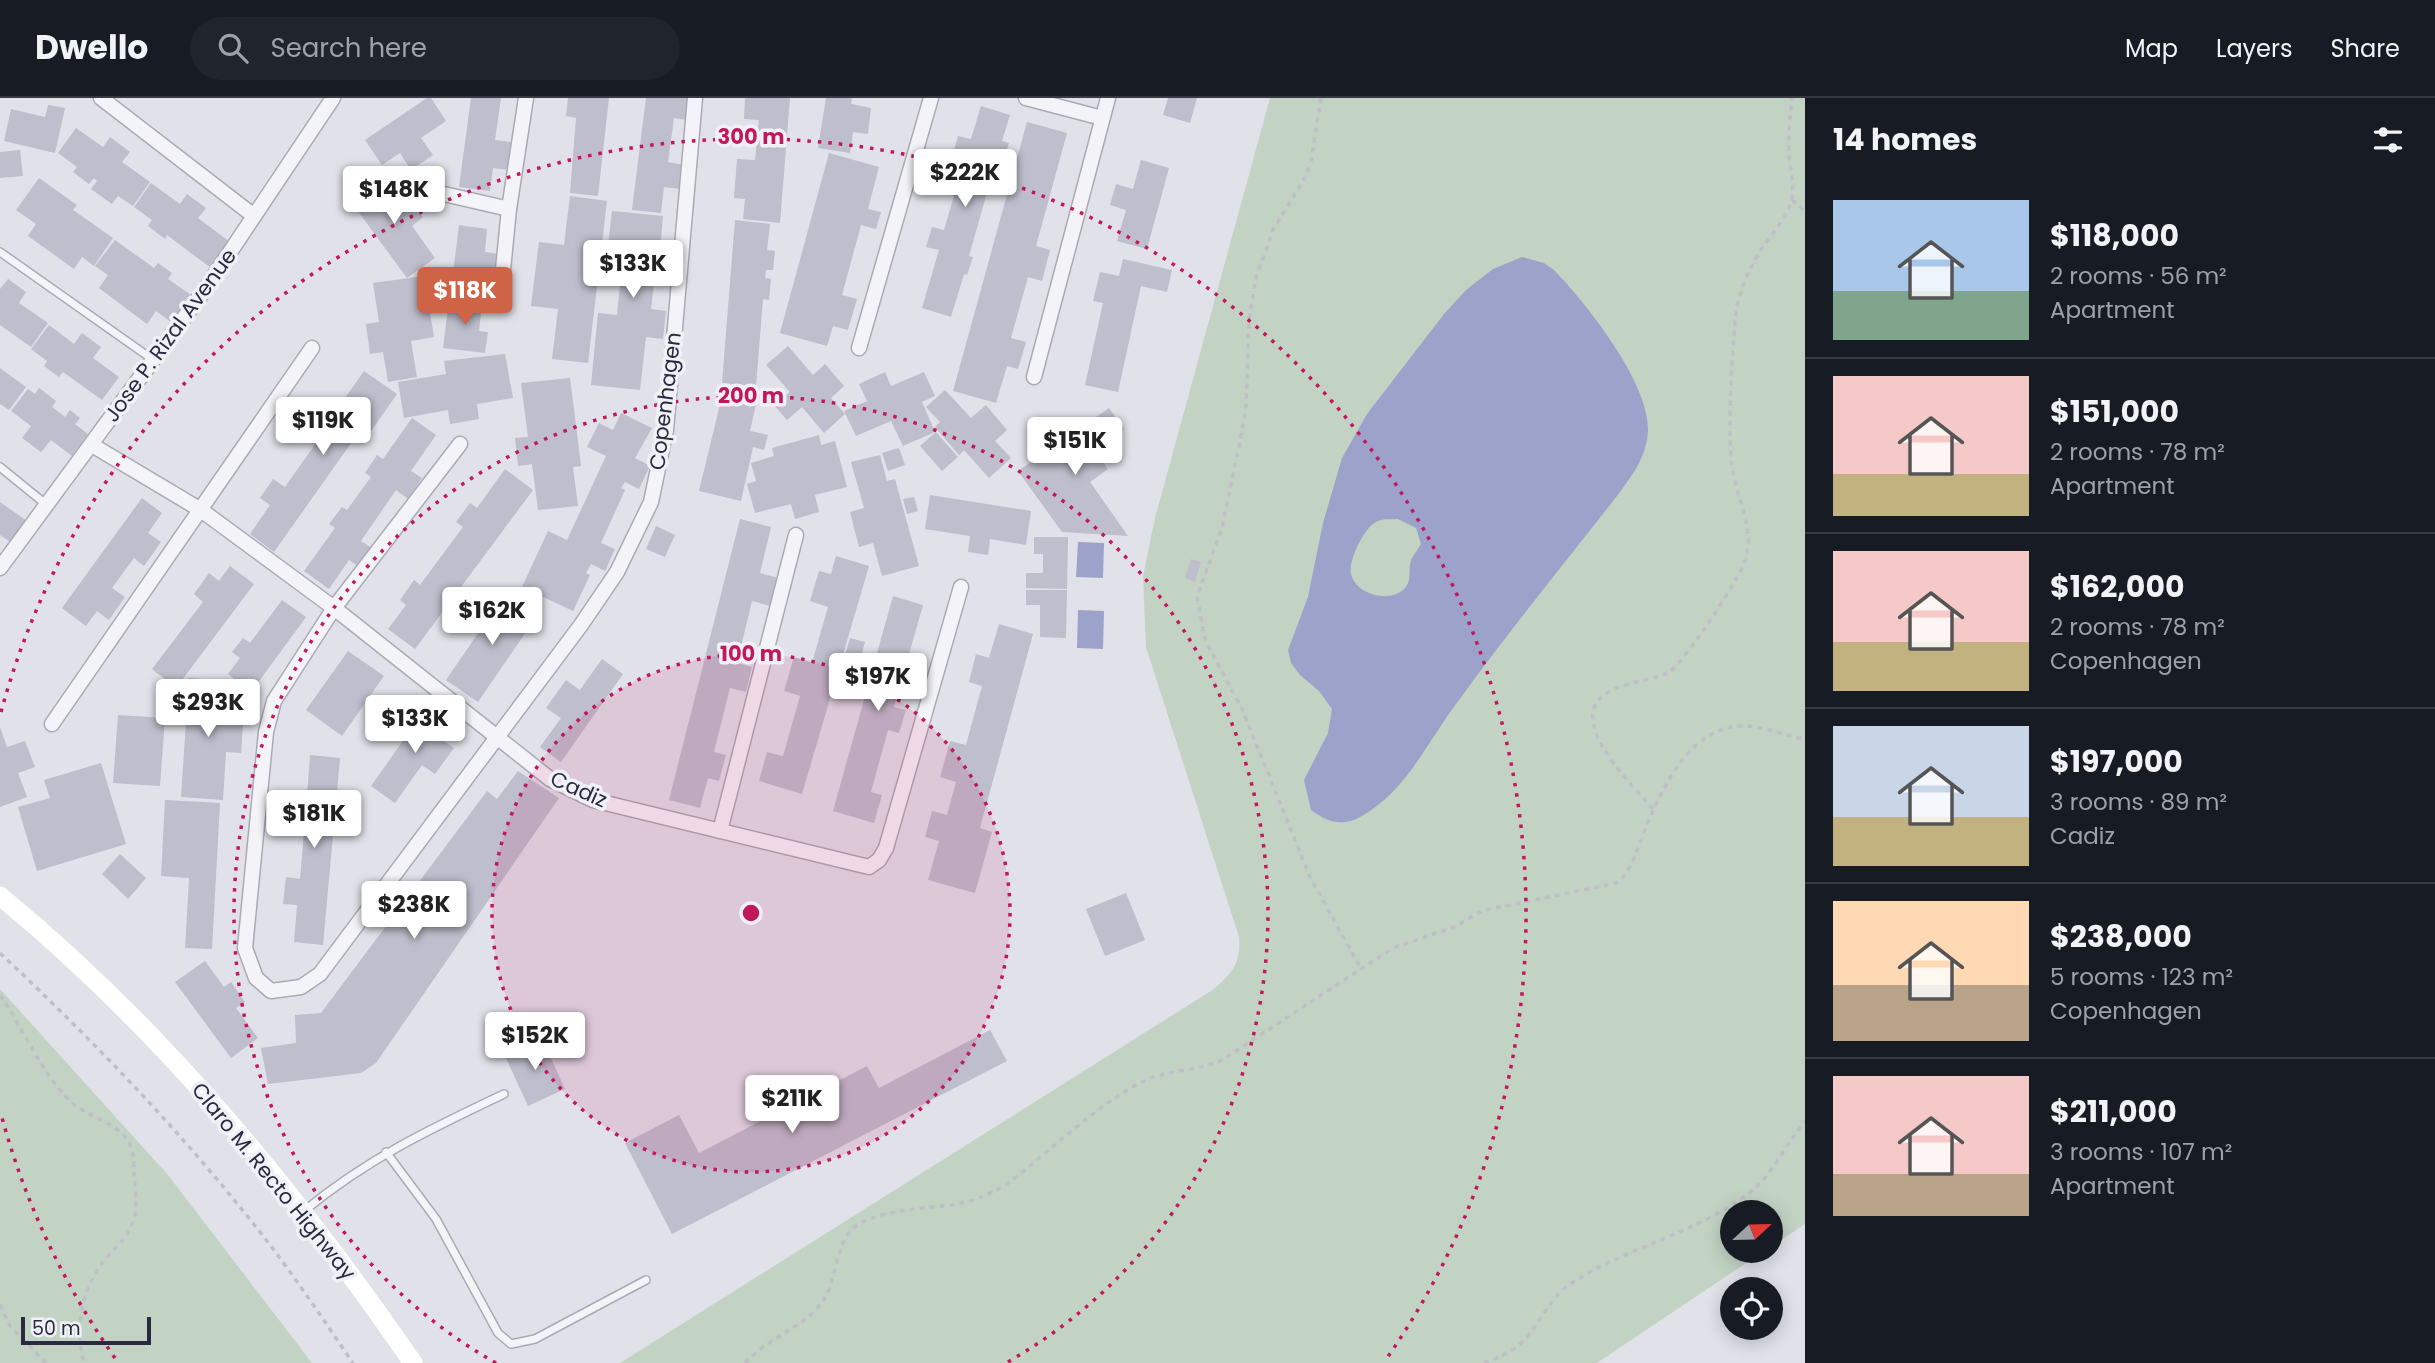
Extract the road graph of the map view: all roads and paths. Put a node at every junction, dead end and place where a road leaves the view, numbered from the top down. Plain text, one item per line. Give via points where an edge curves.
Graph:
1 (102, 98) edge
2 (333, 98) edge
3 (526, 98) edge
4 (695, 98) edge
5 (930, 98) edge
6 (1026, 98) edge
7 (1108, 98) edge
8 (1321, 98) edge
9 (1792, 98) edge
10 (1102, 118) junction
11 (431, 191) dead end
12 (1791, 200) junction
13 (509, 209) junction
14 (1805, 211) edge
15 (254, 216) junction
16 (0, 252) edge
17 (499, 300) dead end
18 (312, 348) dead end
19 (859, 348) dead end
20 (152, 359) junction
21 (1034, 377) dead end
22 (460, 444) dead end
23 (92, 445) junction
24 (0, 467) edge
25 (49, 506) junction
26 (201, 510) junction
27 (796, 536) dead end
28 (0, 568) edge
29 (961, 587) dead end
30 (334, 608) junction
31 (52, 724) dead end
32 (497, 738) junction
33 (1805, 739) edge
34 (1653, 809) junction
35 (720, 831) junction
36 (0, 896) edge
37 (0, 953) edge
38 (1360, 967) junction
39 (0, 995) edge
40 (504, 1094) dead end
41 (1805, 1121) edge
42 (386, 1152) junction
43 (303, 1211) junction
44 (646, 1280) dead end
45 (0, 1305) edge
46 (46, 1363) edge
47 (84, 1363) edge
48 (353, 1363) edge
49 (413, 1363) edge
50 (745, 1363) edge
51 (1484, 1363) edge

1 - 15 street
2 - 15 street, Jose P. Rizal Avenue
3 - 13 street
4 - 32 street, Copenhagen via 666,430 651,502 617,572
5 - 19 street
6 - 10 street
7 - 10 street
8 - 38 path via 1305,178 1273,230 1256,278 1240,441 1222,528 1197,596 1205,640 1242,709 1310,877
9 - 12 path
10 - 21 street
11 - 13 street
12 - 14 path
12 - 34 path via 1750,270 1737,309 1731,446 1734,479 1748,524 1745,562 1681,662 1659,677 1609,692 1593,710 1599,740
13 - 17 street
15 - 20 street, Jose P. Rizal Avenue
16 - 20 lane
18 - 26 street
20 - 23 street, Jose P. Rizal Avenue
22 - 30 street, Copenhagen
23 - 25 street, Jose P. Rizal Avenue
23 - 26 street, Cadiz
24 - 25 lane
25 - 28 street, Jose P. Rizal Avenue
26 - 30 street, Cadiz
26 - 31 street
27 - 35 street
29 - 35 street, Cadiz via 879,860 869,867
30 - 32 street, Cadiz
30 - 32 street, Copenhagen via 274,701 266,732 245,948 256,978 271,991 301,988 320,974
32 - 35 street, Cadiz via 550,779 593,800
33 - 34 path via 1750,726 1716,732 1681,763
34 - 38 path via 1629,869 1616,883 1489,909 1454,927 1393,948
36 - 43 main road, Claro M. Recto Highway via 83,968 167,1051
37 - 48 path via 75,1024 181,1138 274,1250
38 - 50 path via 1222,1060 1140,1082 1000,1188 960,1203 902,1211 858,1224 846,1239 830,1287 813,1313 765,1343
39 - 47 path via 69,1100 121,1133 131,1147 133,1222 85,1295 79,1316
40 - 42 lane
41 - 51 path via 1750,1192 1721,1211 1573,1282 1550,1303 1524,1340
42 - 43 lane
42 - 44 lane via 436,1219 498,1333 511,1344 534,1339
43 - 49 main road, Claro M. Recto Highway
45 - 46 path via 15,1332

